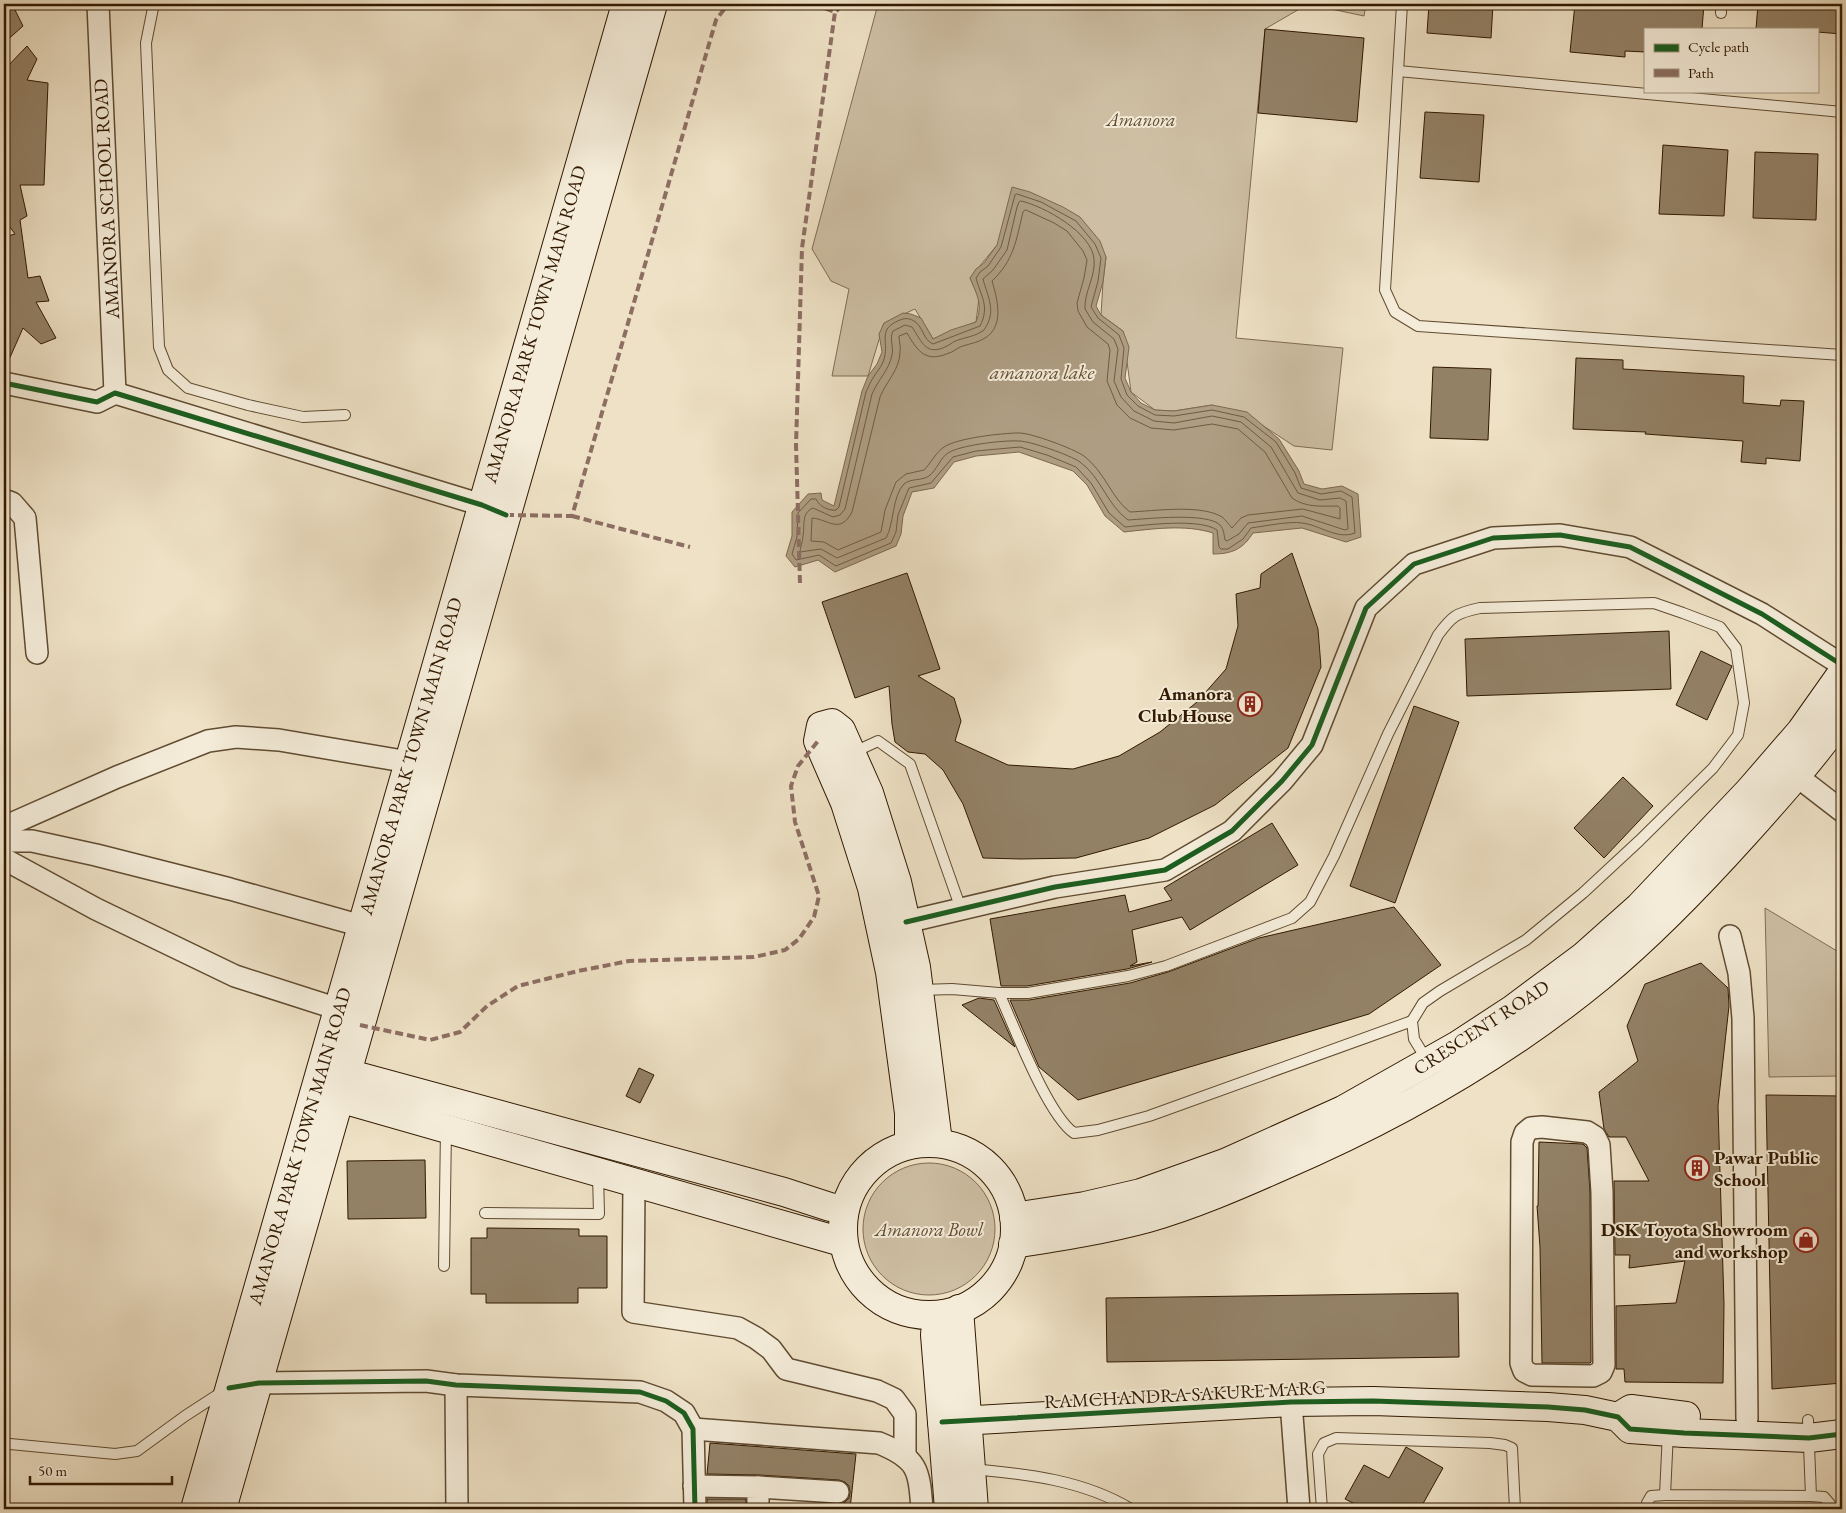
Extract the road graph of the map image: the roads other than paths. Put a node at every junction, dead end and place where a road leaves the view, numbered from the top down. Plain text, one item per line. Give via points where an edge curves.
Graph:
1 (98, 4) edge
2 (156, 4) edge
3 (626, 4) edge
4 (653, 4) edge
5 (1402, 4) edge
6 (1398, 71) junction
7 (1842, 112) edge
8 (1842, 355) edge
9 (4, 383) edge
10 (115, 393) junction
11 (345, 415) dead end
12 (4, 500) edge
13 (494, 510) junction
14 (37, 653) dead end
15 (1842, 665) edge
16 (1842, 673) edge
17 (1842, 717) edge
18 (852, 754) junction
19 (409, 762) junction
20 (1786, 768) junction
21 (1842, 811) edge
22 (4, 827) edge
23 (4, 841) edge
24 (4, 859) edge
25 (961, 909) junction
26 (906, 922) junction
27 (374, 930) junction
28 (1730, 936) dead end
29 (919, 990) junction
30 (999, 993) junction
31 (338, 1009) junction
32 (1412, 1021) junction
33 (1428, 1063) junction
34 (343, 1085) junction
35 (446, 1128) junction
36 (938, 1142) junction
37 (909, 1145) junction
38 (598, 1173) junction
39 (634, 1183) junction
40 (844, 1209) junction
41 (485, 1213) dead end
42 (1014, 1217) junction
43 (842, 1242) junction
44 (1014, 1244) junction
45 (444, 1266) dead end
46 (948, 1312) junction
47 (1557, 1375) junction
48 (259, 1382) junction
49 (456, 1385) junction
50 (229, 1388) junction
51 (1291, 1402) junction
52 (1557, 1408) junction
53 (1618, 1416) junction
54 (1842, 1417) edge
55 (1746, 1419) junction
56 (955, 1422) junction
57 (693, 1429) junction
58 (1808, 1429) junction
59 (1668, 1432) junction
60 (1842, 1434) edge
61 (10, 1444) dead end
62 (905, 1456) junction
63 (971, 1469) junction
64 (694, 1486) junction
65 (758, 1487) junction
66 (838, 1492) dead end
67 (1665, 1495) junction
68 (1811, 1496) junction
69 (812, 1500) edge
70 (195, 1509) edge
71 (222, 1509) edge
72 (457, 1509) edge
73 (695, 1509) edge
74 (758, 1509) edge
75 (922, 1509) edge
76 (949, 1509) edge
77 (974, 1509) edge
78 (1131, 1509) edge
79 (1299, 1509) edge
80 (1322, 1509) edge
81 (1515, 1509) edge
82 (1647, 1509) edge
83 (1830, 1509) edge

1 - 10 street, AMANORA SCHOOL ROAD
2 - 11 lane via 146,43 158,347 168,370 188,388 248,405 303,417
3 - 13 main road, AMANORA PARK TOWN MAIN ROAD
4 - 13 main road, AMANORA PARK TOWN MAIN ROAD
5 - 6 lane
6 - 7 lane
6 - 8 lane via 1385,290 1395,312 1418,326
9 - 10 street via 97,402
10 - 13 street
12 - 14 street via 12,503 25,518
13 - 19 main road, AMANORA PARK TOWN MAIN ROAD
13 - 27 main road, AMANORA PARK TOWN MAIN ROAD
15 - 25 street via 1762,614 1630,547 1560,535 1493,538 1414,564 1366,608 1312,745 1282,781 1232,831 1165,870 1055,887
16 - 20 main road, CRESCENT ROAD via 1801,731
17 - 20 main road, CRESCENT ROAD via 1821,747
18 - 25 lane via 878,742 910,764
18 - 26 main road via 869,794
18 - 37 main road via 841,730 832,723 821,726 818,741 845,803 872,888 890,972 909,1113
19 - 22 street via 279,740 236,737 208,741
19 - 27 main road, AMANORA PARK TOWN MAIN ROAD
20 - 21 street
20 - 33 main road, CRESCENT ROAD via 1584,956 1513,1009
20 - 44 main road, CRESCENT ROAD via 1720,861 1657,926 1600,976 1472,1067 1355,1133 1234,1187 1148,1218 1091,1232
23 - 27 street via 32,841 96,855
24 - 31 street via 96,909 234,976
25 - 26 street
26 - 29 main road
27 - 31 main road, AMANORA PARK TOWN MAIN ROAD
27 - 34 main road, AMANORA PARK TOWN MAIN ROAD
28 - 55 street via 1739,973 1743,1018
29 - 30 lane
29 - 36 main road
30 - 32 lane via 1053,1107 1074,1133 1149,1116
30 - 32 lane via 1028,993 1128,976 1166,966 1292,918 1310,902 1334,856 1388,734 1438,635 1460,612 1480,608 1654,603 1720,627 1736,648 1744,703 1738,735 1713,768 1583,893 1526,940 1423,1003
31 - 50 main road, AMANORA PARK TOWN MAIN ROAD
32 - 33 lane via 1414,1039
33 - 42 main road, CRESCENT ROAD via 1343,1110 1225,1163 1141,1193
34 - 35 main road
34 - 40 main road
34 - 48 main road, AMANORA PARK TOWN MAIN ROAD
35 - 38 main road
35 - 45 lane
36 - 37 main road
36 - 42 main road via 970,1152 984,1162 1005,1188
37 - 40 main road via 874,1161 853,1187
38 - 39 main road
38 - 41 lane via 598,1214
39 - 43 main road
39 - 62 street via 634,1312 738,1328 771,1349 786,1368 877,1391 894,1399 905,1414
40 - 43 main road
42 - 44 main road
43 - 46 main road via 852,1269 862,1283 888,1305 922,1315
44 - 46 main road via 995,1284 969,1305
46 - 56 main road
47 - 47 street via 1532,1375 1524,1371 1521,1363 1522,1142 1531,1128 1587,1132 1599,1145 1604,1365 1601,1372 1593,1376
47 - 52 street
48 - 49 street via 426,1381
48 - 50 street
48 - 71 main road, AMANORA PARK TOWN MAIN ROAD
49 - 57 street via 640,1392 666,1400 684,1413
49 - 72 street
50 - 61 lane via 137,1451 115,1454
50 - 70 main road, AMANORA PARK TOWN MAIN ROAD
51 - 52 main road, RAMCHANDRA SAKURE MARG via 1373,1401
51 - 56 main road, RAMCHANDRA SAKURE MARG
51 - 79 street
52 - 53 main road, RAMCHANDRA SAKURE MARG
53 - 55 main road, RAMCHANDRA SAKURE MARG via 1631,1409
53 - 59 main road, RAMCHANDRA SAKURE MARG via 1630,1429
54 - 58 main road, RAMCHANDRA SAKURE MARG
55 - 58 main road, RAMCHANDRA SAKURE MARG via 1790,1422
56 - 63 main road
56 - 76 main road
57 - 62 street via 878,1443
57 - 64 street
58 - 59 main road, RAMCHANDRA SAKURE MARG
58 - 60 main road, RAMCHANDRA SAKURE MARG
58 - 68 lane
59 - 67 lane
62 - 75 street via 912,1462 920,1482
63 - 77 main road
63 - 78 lane via 1060,1480
64 - 65 street
64 - 73 street
65 - 69 street
65 - 74 street
66 - 69 street
67 - 68 lane
67 - 82 lane via 1651,1496
68 - 83 lane via 1824,1497
80 - 81 lane via 1318,1454 1324,1443 1336,1438 1505,1445 1512,1448

